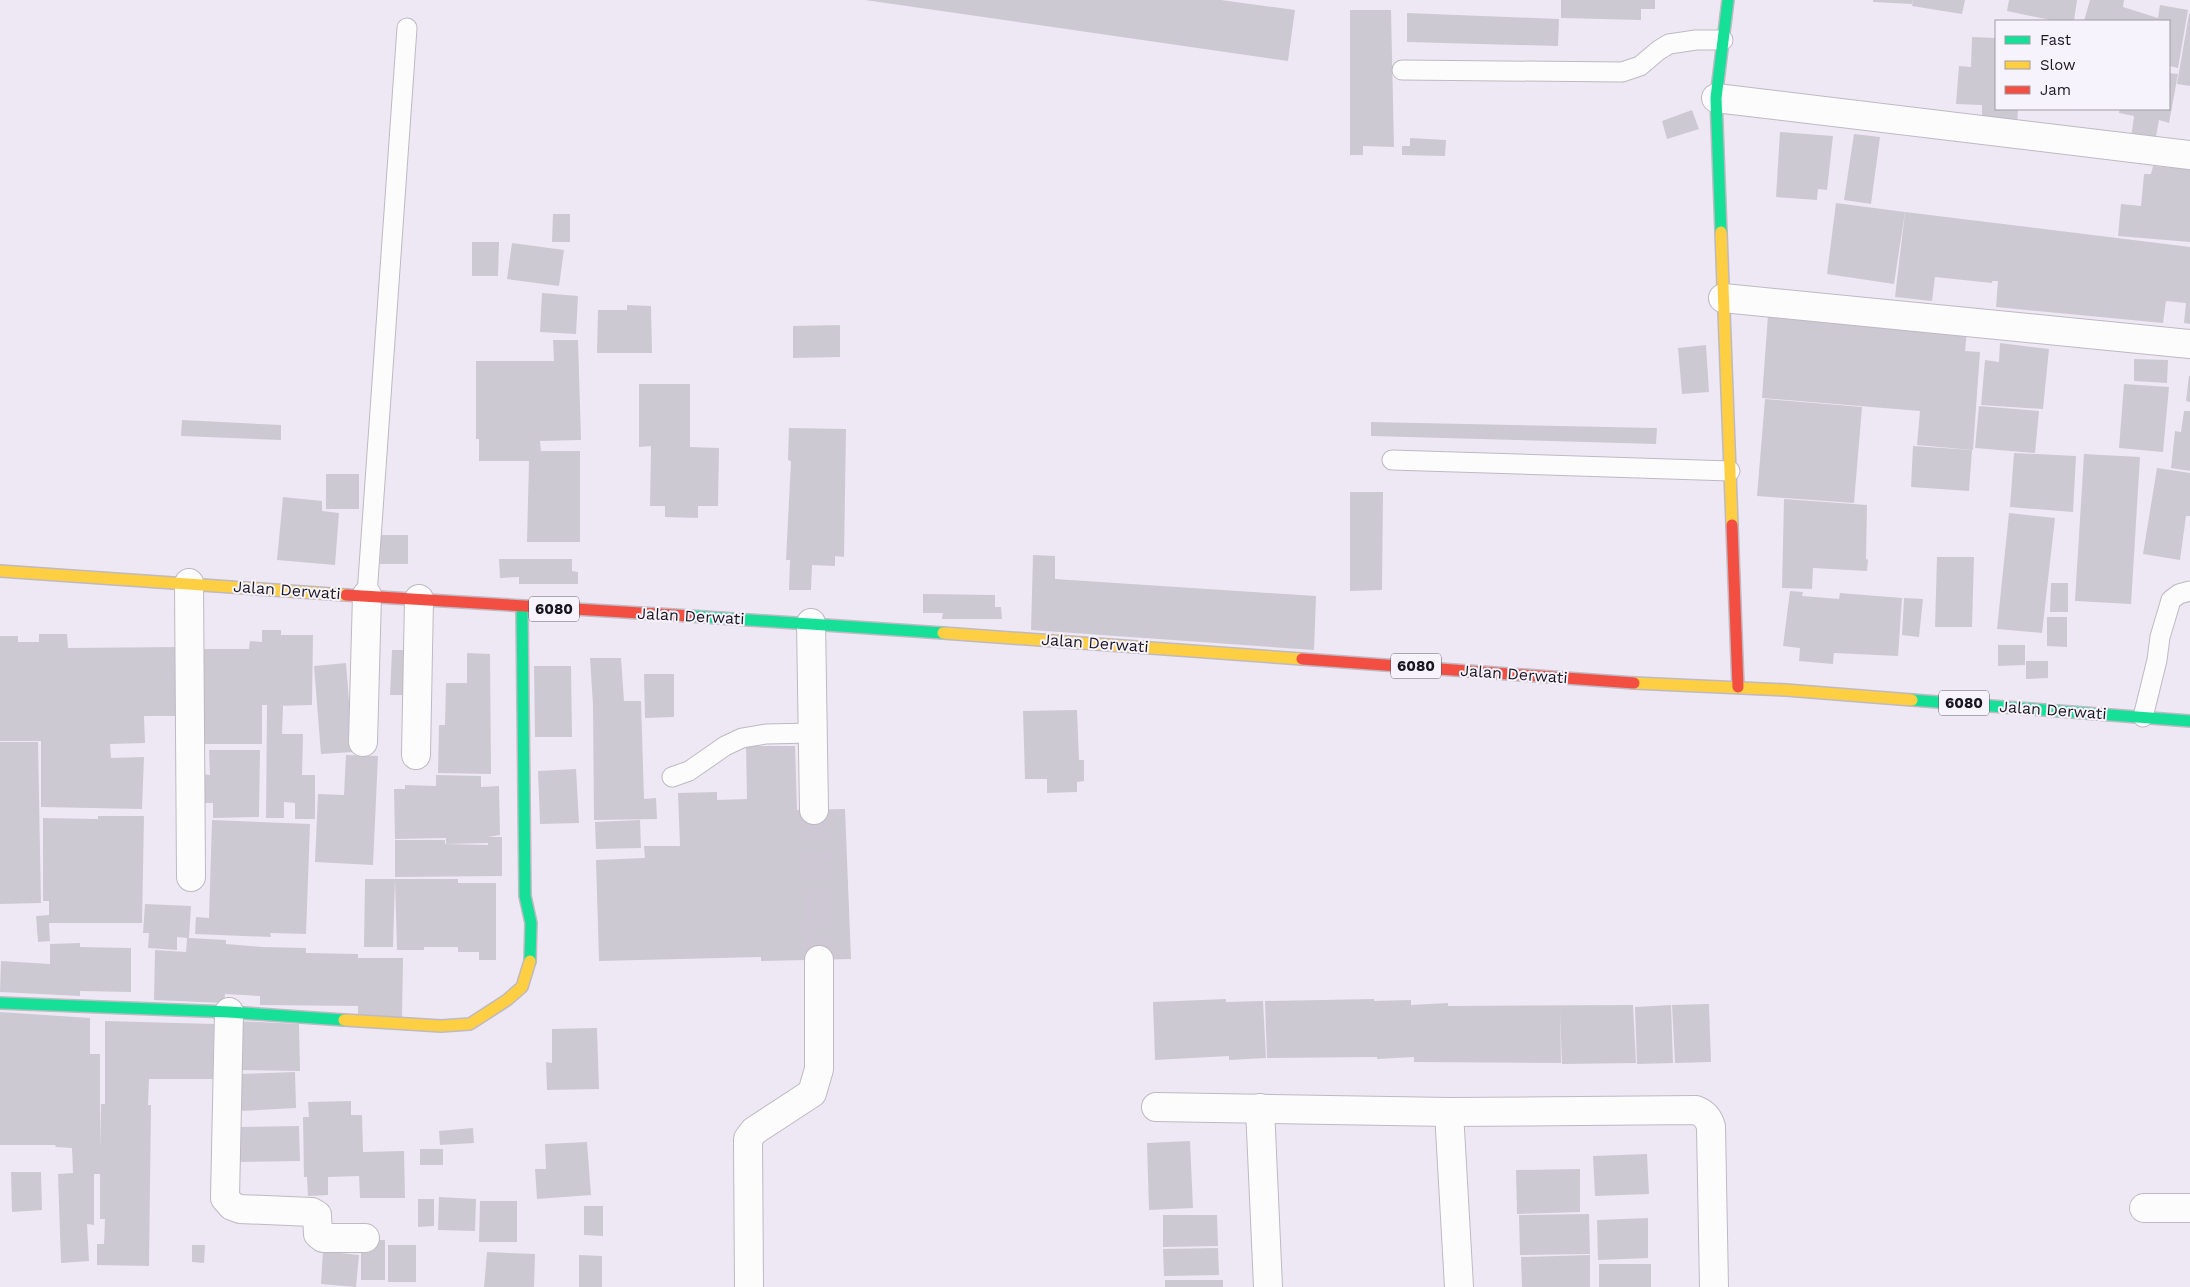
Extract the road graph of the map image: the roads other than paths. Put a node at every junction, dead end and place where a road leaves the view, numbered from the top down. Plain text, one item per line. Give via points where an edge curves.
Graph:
1 (1728, 0) edge
2 (407, 28) dead end
3 (1723, 40) junction
4 (1402, 70) dead end
5 (1716, 98) junction
6 (2190, 155) edge
7 (1723, 298) junction
8 (2190, 344) edge
9 (1392, 460) dead end
10 (1730, 471) junction
11 (0, 571) edge
12 (189, 583) junction
13 (2190, 591) edge
14 (368, 595) junction
15 (419, 599) junction
16 (522, 607) junction
17 (811, 623) junction
18 (1738, 687) junction
19 (2144, 717) junction
20 (2190, 721) edge
21 (812, 733) junction
22 (363, 742) dead end
23 (416, 755) dead end
24 (672, 776) dead end
25 (814, 810) tunnel mouth
26 (191, 877) dead end
27 (819, 960) tunnel mouth
28 (0, 1003) edge
29 (229, 1012) junction
30 (1156, 1107) dead end
31 (1260, 1108) junction
32 (1449, 1112) junction
33 (2144, 1208) dead end
34 (2190, 1208) edge
35 (364, 1238) dead end
36 (749, 1287) edge
37 (1268, 1287) edge
38 (1459, 1287) edge
39 (1714, 1287) edge

1 - 3 main road
2 - 14 lane
3 - 4 lane via 1669,44 1640,66 1622,72
3 - 5 main road
5 - 6 street
5 - 7 main road
7 - 8 street
7 - 10 main road
9 - 10 lane
10 - 18 main road
11 - 12 main road, Jalan Derwati / 6080
12 - 14 main road, Jalan Derwati / 6080
12 - 26 street
13 - 19 lane via 2171,600
14 - 15 main road, Jalan Derwati / 6080
14 - 22 street
15 - 16 main road, Jalan Derwati / 6080
15 - 23 street
16 - 17 main road, Jalan Derwati / 6080
16 - 29 main road via 525,896 531,923 530,959 522,986 470,1024 441,1026
17 - 18 main road, Jalan Derwati / 6080 via 1677,686
17 - 21 street
18 - 19 main road, Jalan Derwati / 6080
19 - 20 main road, Jalan Derwati / 6080
21 - 24 lane via 742,738 689,771
21 - 25 street
27 - 36 street via 819,1069 812,1092 754,1131 748,1139
28 - 29 main road
29 - 35 street via 225,1198 240,1209 312,1212 317,1215 318,1234 323,1238
30 - 31 street
31 - 32 street
31 - 37 street
32 - 38 street
32 - 39 street via 1696,1110 1703,1113 1711,1127
33 - 34 street

